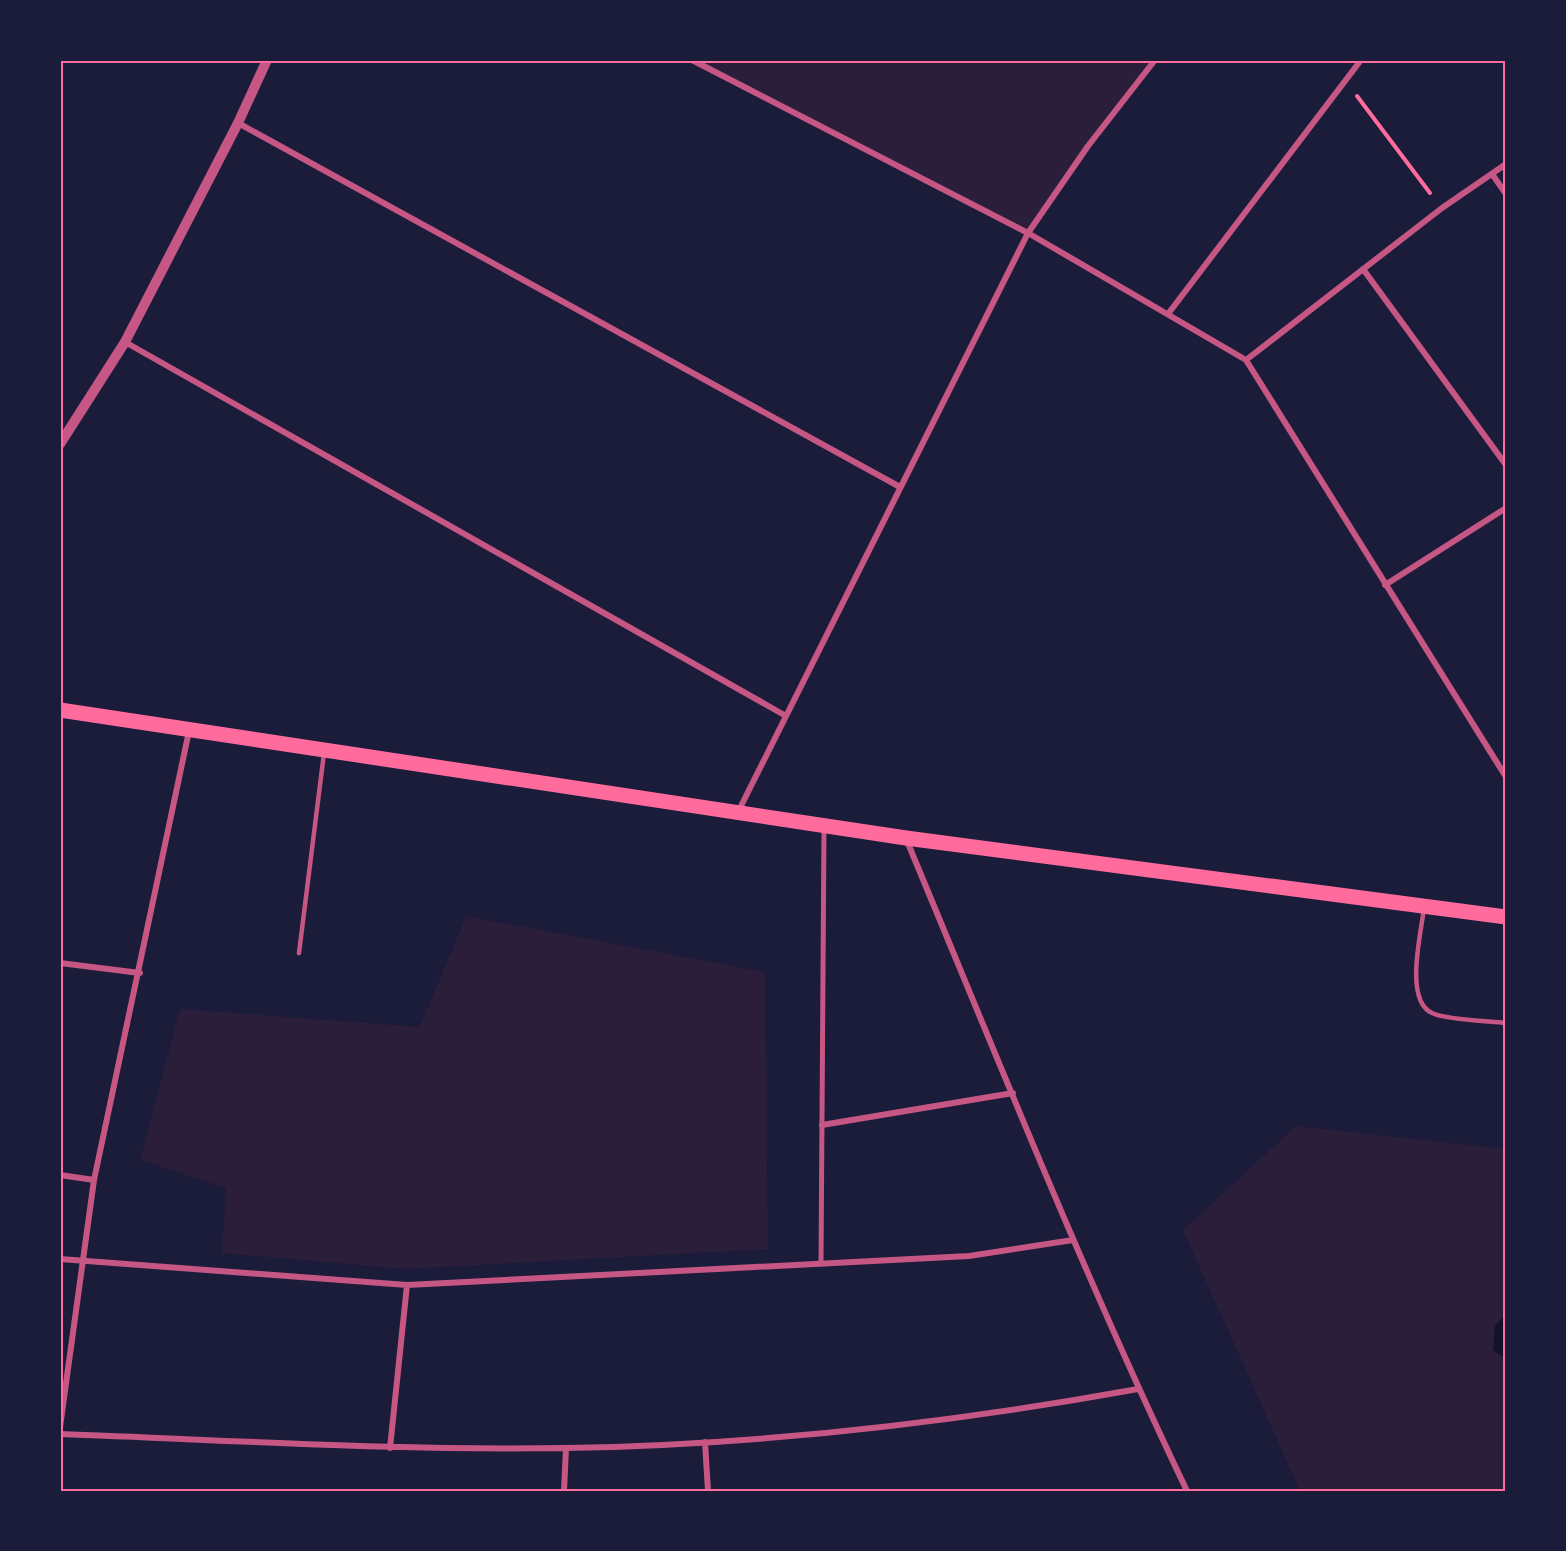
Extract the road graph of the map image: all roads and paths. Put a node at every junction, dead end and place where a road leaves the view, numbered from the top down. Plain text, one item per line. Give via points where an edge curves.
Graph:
1 (267, 60) edge
2 (692, 60) edge
3 (1155, 60) edge
4 (1360, 60) edge
5 (1345, 80) junction
6 (238, 123) junction
7 (1506, 164) edge
8 (1492, 174) junction
9 (1506, 194) edge
10 (1442, 207) junction
11 (1028, 233) junction
12 (1364, 269) junction
13 (1168, 315) junction
14 (125, 342) junction
15 (1246, 360) junction
16 (60, 444) edge
17 (1506, 465) edge
18 (900, 487) junction
19 (1506, 508) edge
20 (1385, 585) junction
21 (60, 710) edge
22 (786, 716) junction
23 (189, 731) junction
24 (325, 750) junction
25 (1506, 777) edge
26 (738, 812) junction
27 (824, 825) junction
28 (906, 838) junction
29 (1424, 906) junction
30 (1506, 917) edge
31 (299, 953) dead end
32 (60, 963) edge
33 (140, 973) junction
34 (1506, 1023) edge
35 (1013, 1093) junction
36 (822, 1125) junction
37 (60, 1175) edge
38 (94, 1180) junction
39 (1073, 1240) junction
40 (60, 1259) edge
41 (84, 1260) junction
42 (821, 1263) junction
43 (407, 1285) junction
44 (1138, 1389) junction
45 (60, 1427) edge
46 (60, 1434) edge
47 (705, 1442) junction
48 (390, 1448) junction
49 (566, 1448) junction
50 (564, 1491) edge
51 (708, 1491) edge
52 (1187, 1491) edge

1 - 6 street
2 - 11 street
3 - 11 street via 1088,146
4 - 5 street
5 - 10 path
5 - 13 street
6 - 14 street
6 - 18 street
7 - 8 street
8 - 9 street
8 - 10 street
10 - 12 street
11 - 13 street
11 - 18 street
12 - 15 street
12 - 17 street
13 - 15 street
14 - 16 street
14 - 22 street
15 - 20 street
18 - 22 street
19 - 20 street
20 - 25 street
21 - 23 main road
22 - 26 street
23 - 24 main road
23 - 33 street
24 - 26 main road
24 - 31 lane
26 - 27 main road
27 - 28 main road
27 - 36 street
28 - 29 main road
28 - 35 street
29 - 30 main road
29 - 34 lane via 1415,987 1421,1004 1433,1014
32 - 33 street
33 - 38 street
35 - 36 street
35 - 39 street
36 - 42 street
37 - 38 street
38 - 41 street
39 - 42 street via 969,1256
39 - 44 street
40 - 41 street
41 - 43 street
41 - 45 street
42 - 43 street
43 - 48 street
44 - 47 street via 928,1421
44 - 52 street
46 - 48 street
47 - 49 street
47 - 51 street
48 - 49 street
49 - 50 street

